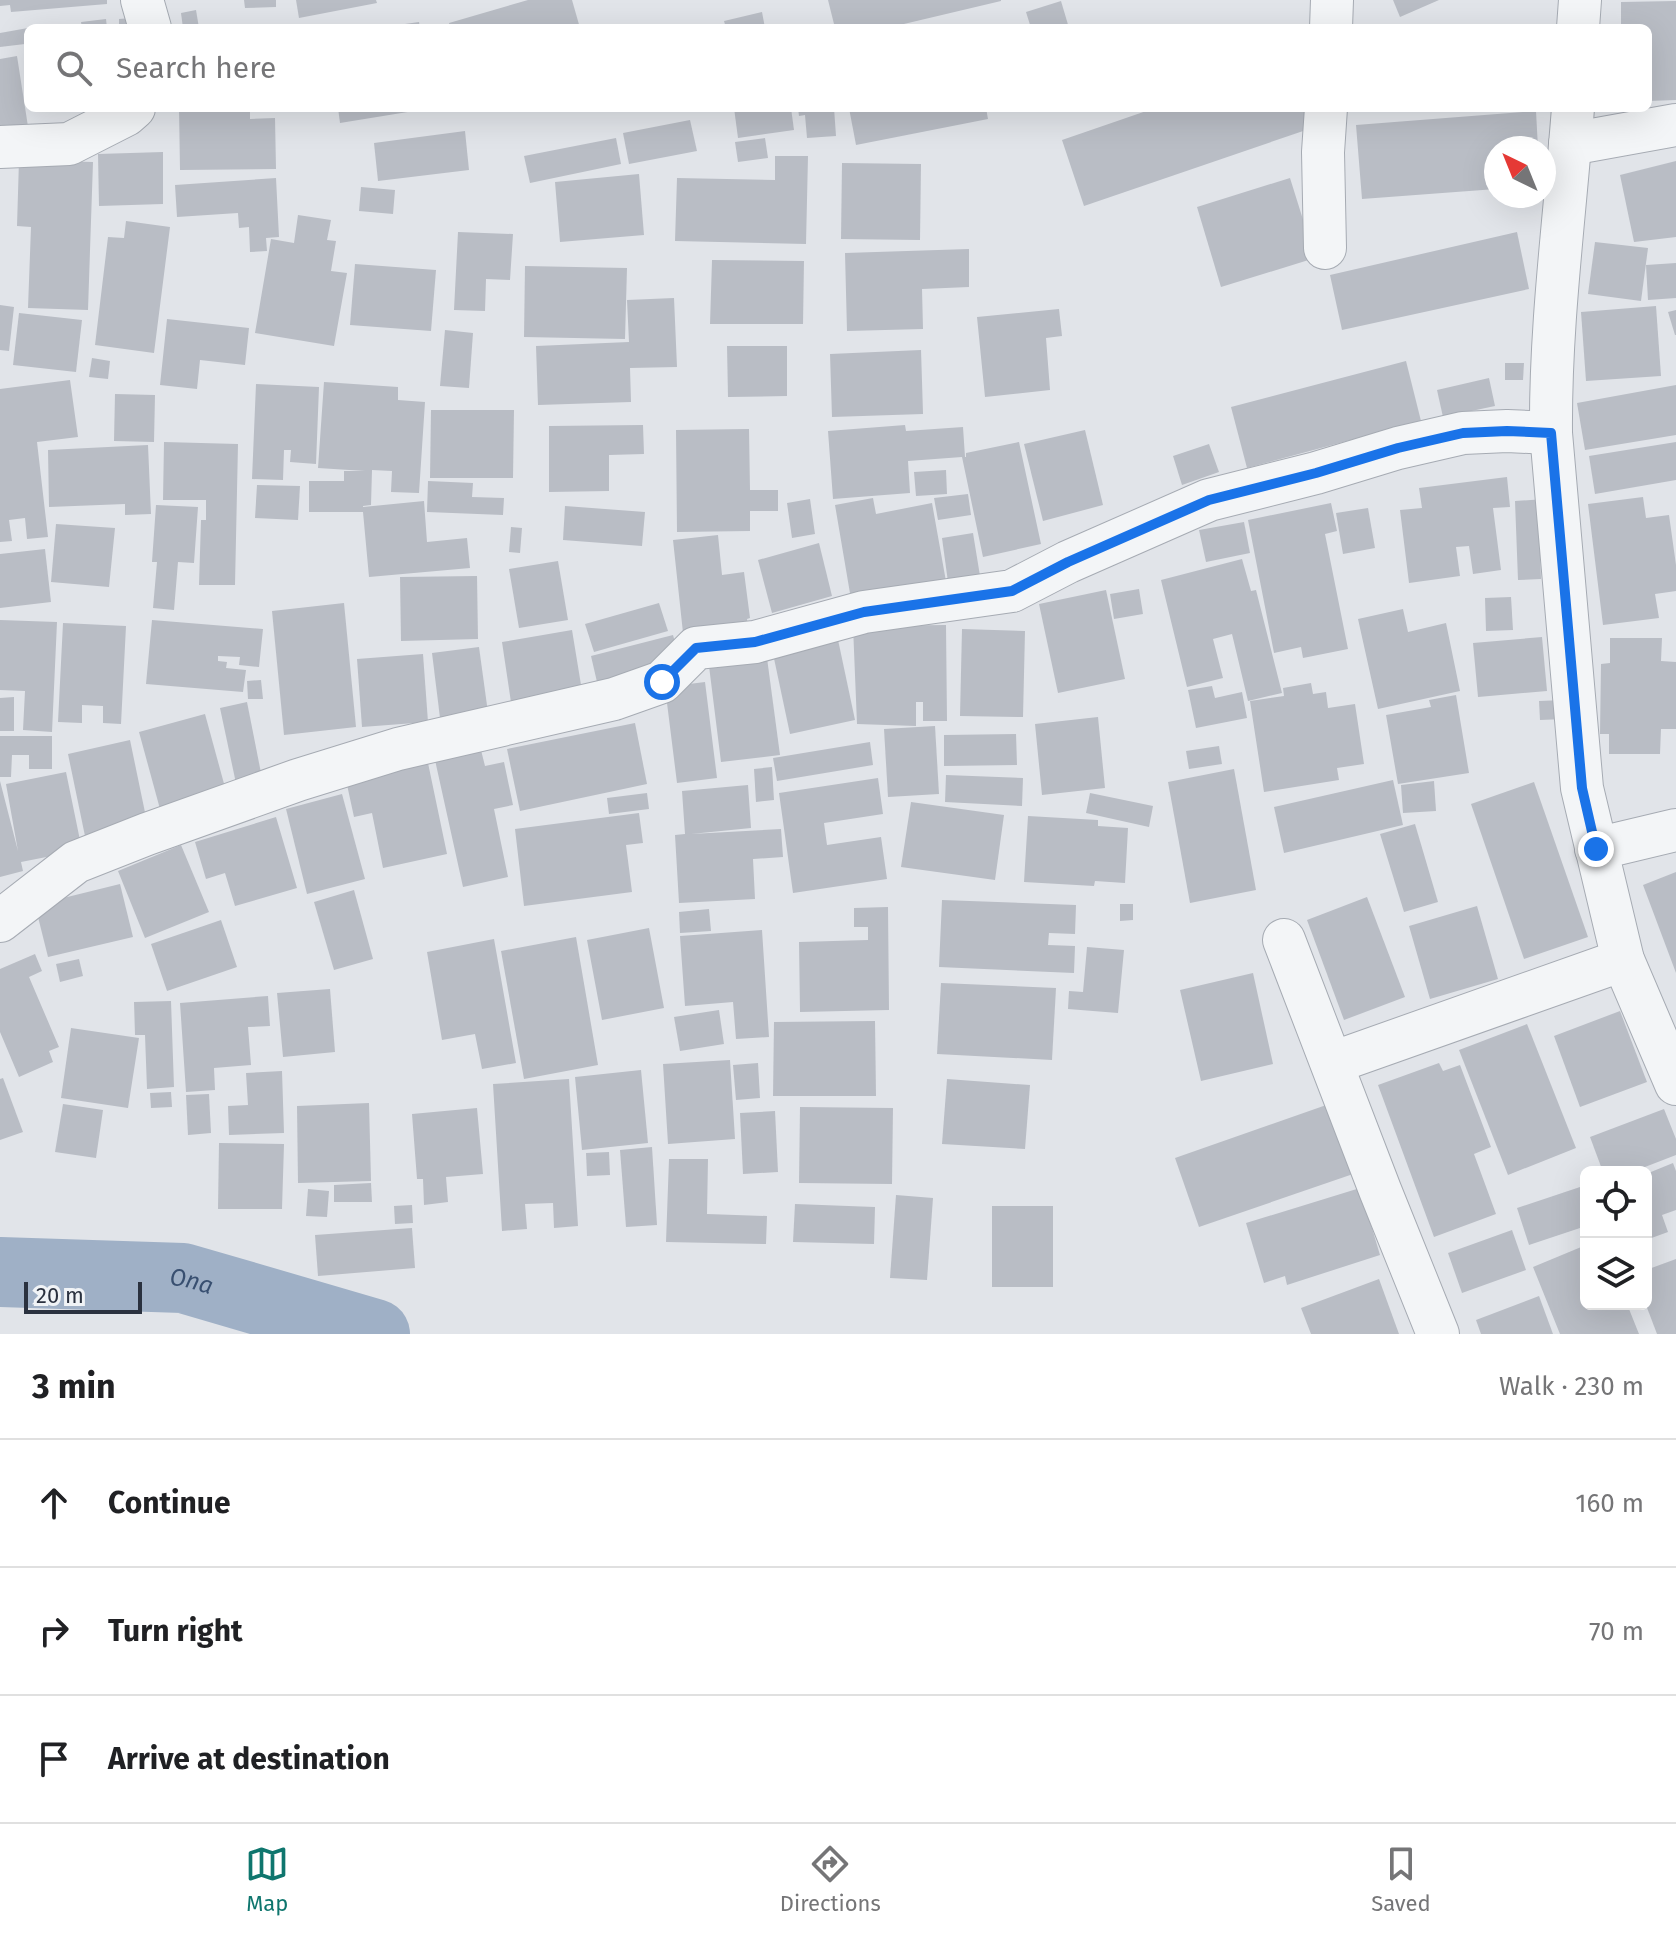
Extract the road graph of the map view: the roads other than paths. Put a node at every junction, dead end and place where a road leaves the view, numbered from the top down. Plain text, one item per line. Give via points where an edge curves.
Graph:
1 (142, 0) edge
2 (1332, 0) edge
3 (1580, 0) edge
4 (149, 24) edge
5 (1331, 24) edge
6 (1578, 24) edge
7 (129, 112) edge
8 (1326, 112) edge
9 (1676, 125) edge
10 (1571, 126) edge
11 (0, 147) edge
12 (1325, 248) dead end
13 (1551, 433) junction
14 (1676, 830) edge
15 (1596, 849) junction
16 (0, 921) edge
17 (1284, 940) dead end
18 (1623, 960) junction
19 (1332, 1063) junction
20 (1676, 1084) edge
21 (1438, 1334) edge

1 - 4 street
2 - 5 street
3 - 6 street
7 - 11 street via 69,144
8 - 12 street
9 - 10 street
10 - 13 street
13 - 15 street via 1582,788
13 - 16 street via 1463,433 1398,448 1209,500 1012,591 864,612 755,642 696,648 662,682 614,699 398,749 118,845 76,862
14 - 15 street
15 - 18 street
17 - 19 street
18 - 19 street
18 - 20 street
19 - 21 street

